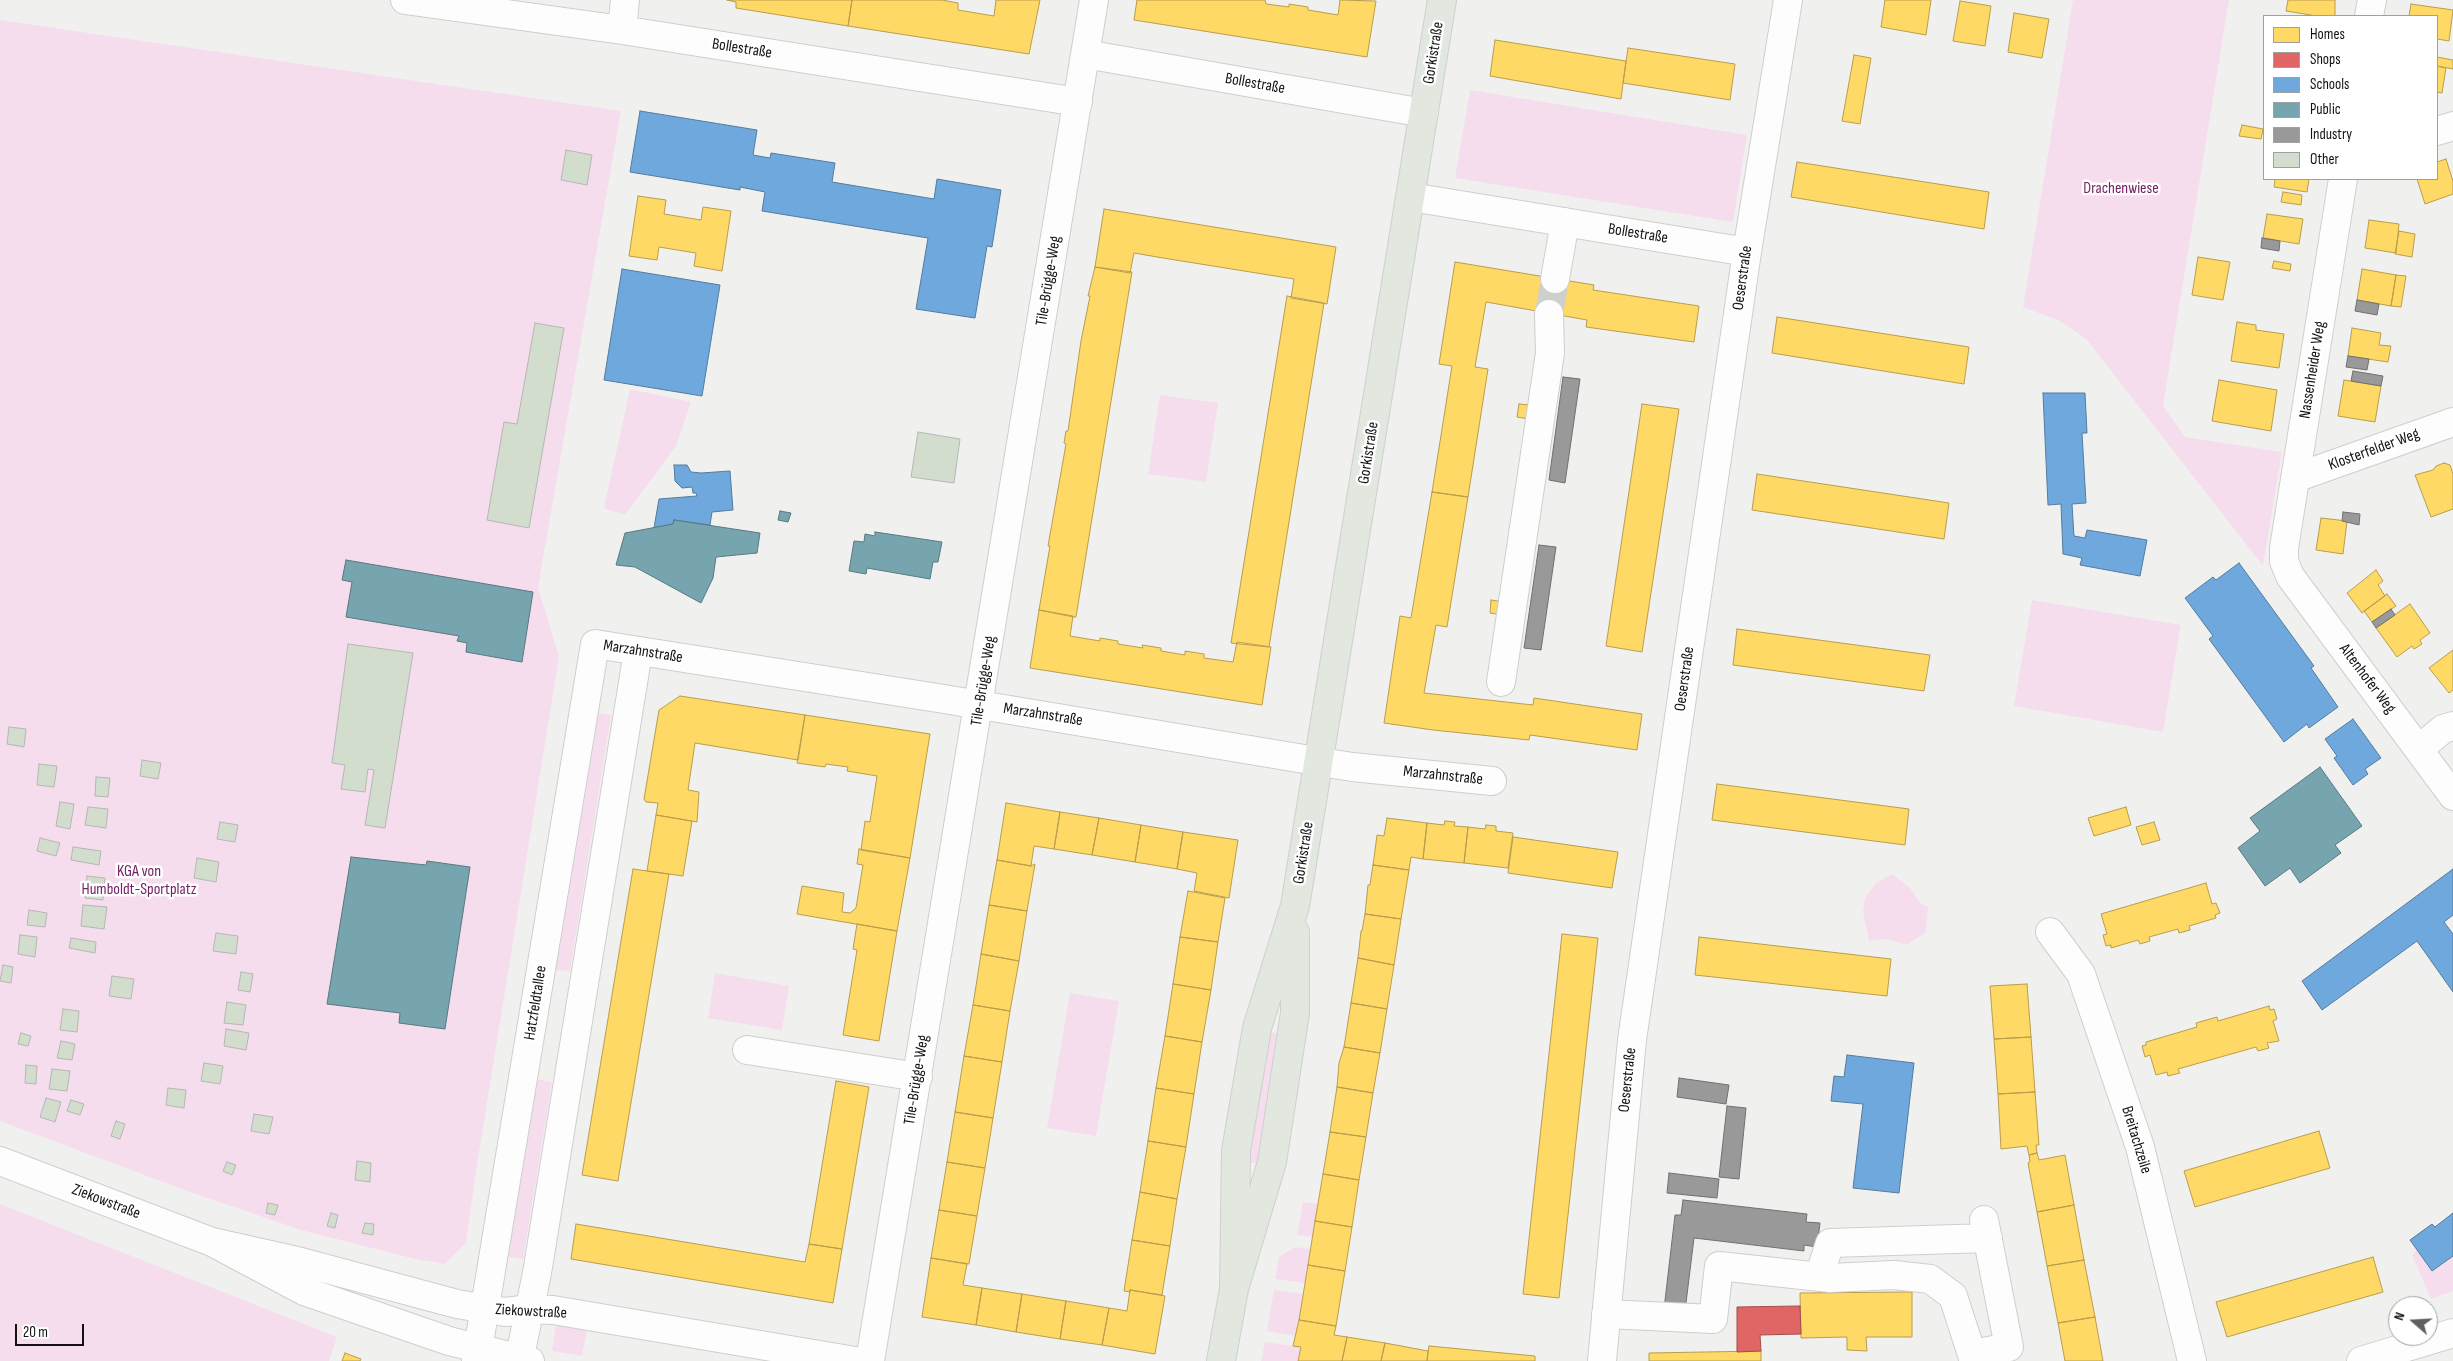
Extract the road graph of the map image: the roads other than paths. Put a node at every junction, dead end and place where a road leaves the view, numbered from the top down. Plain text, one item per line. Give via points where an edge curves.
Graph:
1 (405, 0) edge
2 (625, 0) edge
3 (1094, 0) edge
4 (1442, 0) edge
5 (1788, 0) edge
6 (2372, 0) edge
7 (2369, 15) edge
8 (622, 30) junction
9 (1085, 54) junction
10 (1078, 102) junction
11 (1424, 114) junction
12 (2453, 126) edge
13 (2438, 131) edge
14 (2343, 180) edge
15 (1411, 197) junction
16 (1565, 222) junction
17 (1747, 252) junction
18 (1556, 279) tunnel mouth
19 (1549, 314) tunnel mouth
20 (2453, 422) edge
21 (2295, 478) junction
22 (2284, 561) joint
23 (595, 644) joint
24 (638, 652) junction
25 (1501, 682) dead end
26 (980, 705) junction
27 (2453, 726) edge
28 (2418, 749) junction
29 (1319, 761) junction
30 (1492, 781) dead end
31 (2453, 796) edge
32 (1295, 906) junction
33 (2050, 932) dead end
34 (747, 1050) dead end
35 (918, 1077) junction
36 (0, 1161) edge
37 (212, 1242) junction
38 (1820, 1277) junction
39 (1234, 1289) junction
40 (529, 1308) junction
41 (486, 1309) junction
42 (1606, 1314) junction
43 (2453, 1333) edge
44 (477, 1355) edge
45 (1973, 1357) edge
46 (523, 1360) edge
47 (855, 1361) edge
48 (870, 1361) edge
49 (1222, 1361) edge
50 (1602, 1361) edge
51 (2192, 1361) edge
52 (2361, 1361) edge

1 - 8 street, Bollestraße
2 - 8 street
3 - 9 street, Tile-Brügge-Weg
4 - 11 main road, Gorkistraße
5 - 17 street, Oeserstraße
6 - 7 street
8 - 10 street, Bollestraße
9 - 10 street, Tile-Brügge-Weg
9 - 11 street, Bollestraße
10 - 26 street, Tile-Brügge-Weg
11 - 15 main road, Gorkistraße
12 - 13 street
14 - 21 street, Nassenheider Weg
15 - 16 street, Bollestraße
15 - 29 main road, Gorkistraße
16 - 17 street, Bollestraße
16 - 18 street
17 - 42 street, Oeserstraße via 1632,1040
19 - 25 street via 1550,353
20 - 21 street, Klosterfelder Weg
21 - 22 street, Nassenheider Weg
22 - 28 street, Altenhofer Weg via 2290,576
23 - 24 street, Marzahnstraße
23 - 41 street, Hatzfeldtallee
24 - 26 street, Marzahnstraße
24 - 40 street
26 - 29 street, Marzahnstraße
26 - 35 street, Tile-Brügge-Weg
27 - 28 street via 2443,729
28 - 31 street, Altenhofer Weg
29 - 30 street, Marzahnstraße
29 - 32 main road, Gorkistraße
32 - 39 main road, Gorkistraße via 1295,1013 1273,1153
32 - 39 main road, Gorkistraße via 1257,1028 1236,1151
33 - 51 street, Breitachzeile via 2080,974 2136,1138
34 - 35 street
35 - 48 street, Tile-Brügge-Weg
36 - 37 street, Ziekowstraße
37 - 41 street, Ziekowstraße
37 - 44 street, Ziekowstraße via 304,1290 448,1341
38 - 42 street via 1719,1266 1713,1319
38 - 45 street via 1894,1275 1930,1279 1952,1296
38 - 45 street via 1830,1243 1986,1228 2009,1347
39 - 49 main road, Gorkistraße
40 - 41 street, Ziekowstraße via 505,1312
40 - 46 street
40 - 47 street, Ziekowstraße
41 - 44 street, Hatzfeldtallee
42 - 50 street, Oeserstraße
43 - 52 street
44 - 46 street, Ziekowstraße

